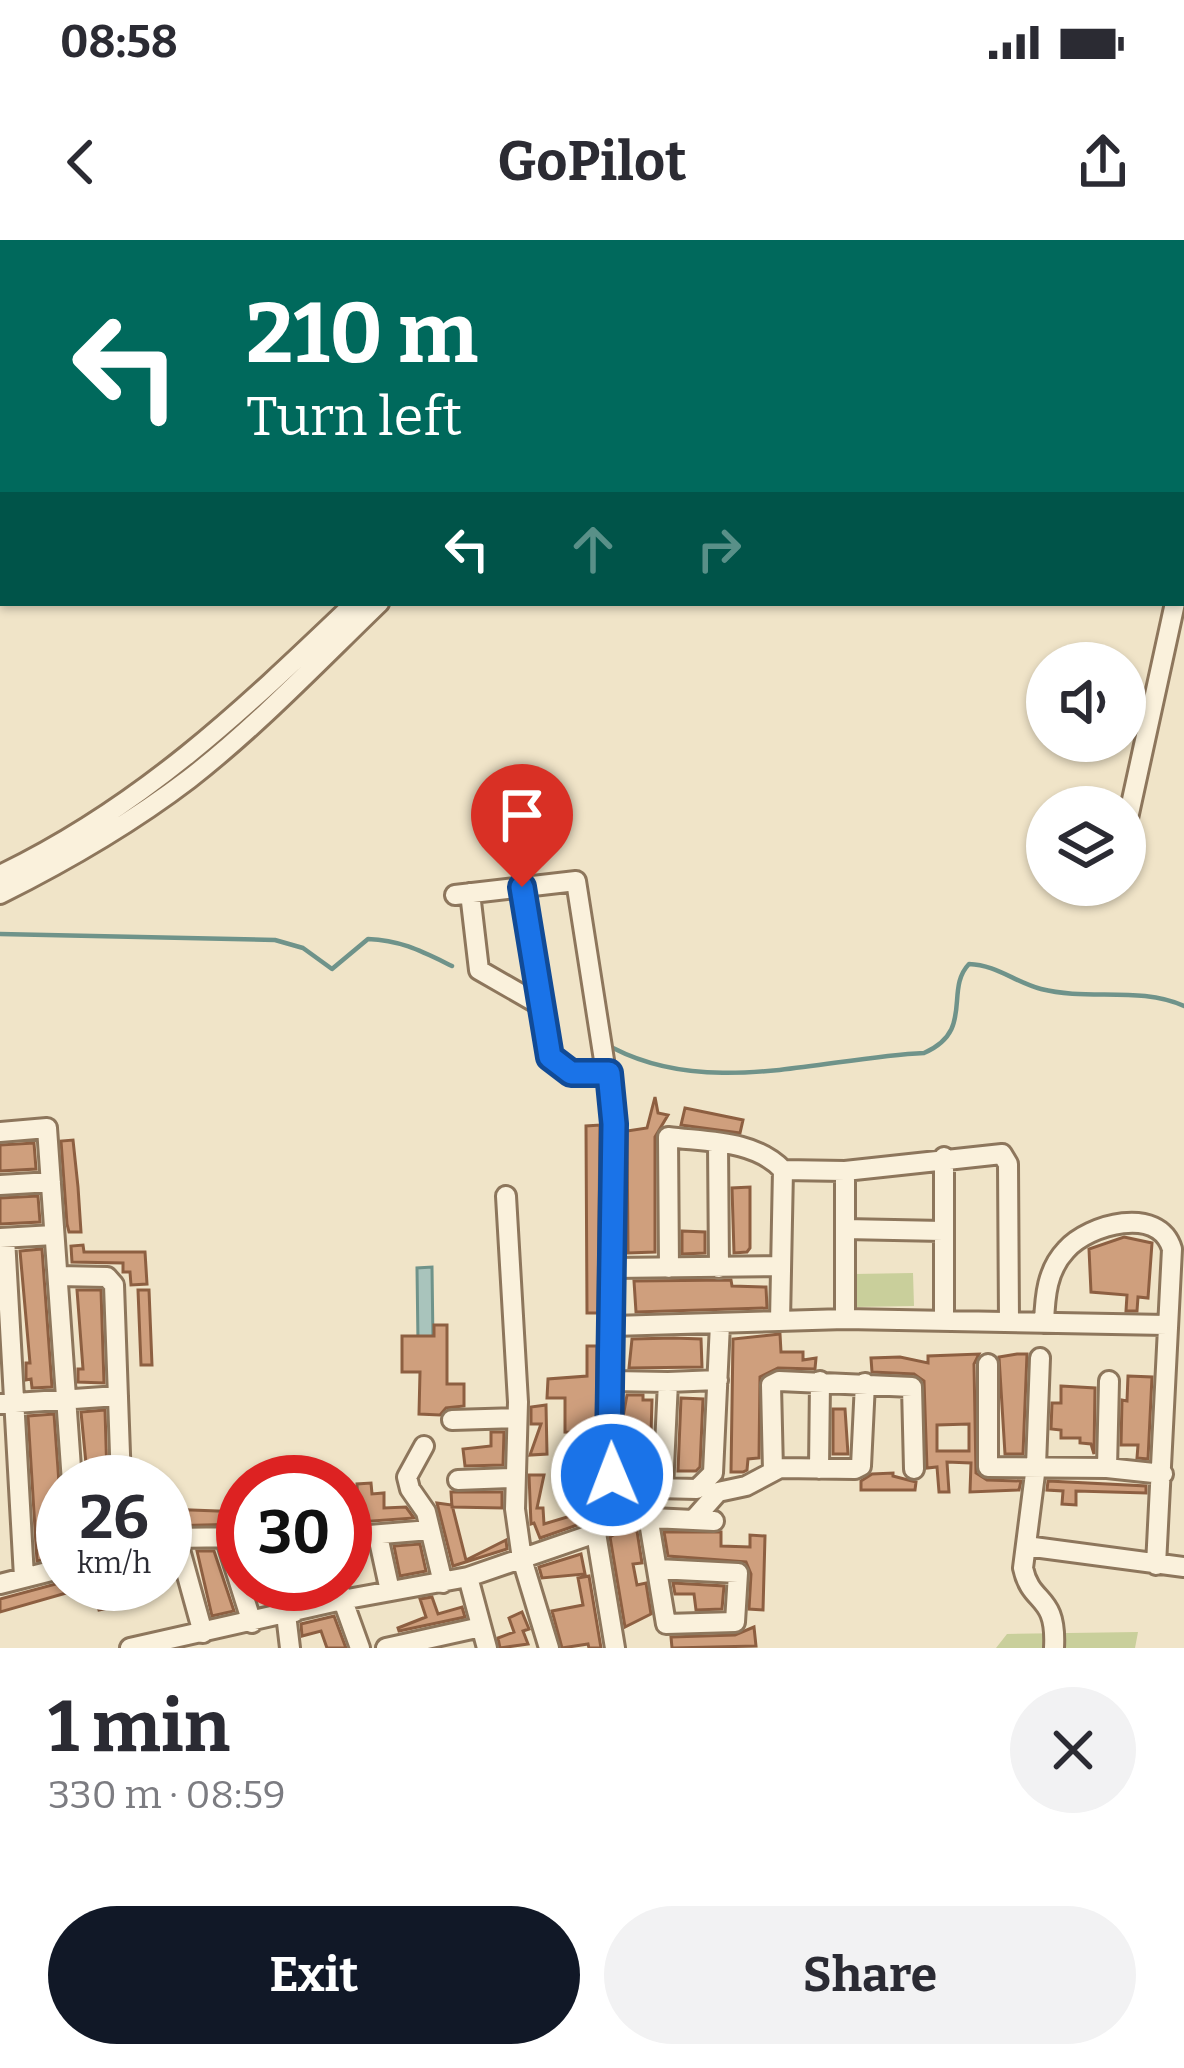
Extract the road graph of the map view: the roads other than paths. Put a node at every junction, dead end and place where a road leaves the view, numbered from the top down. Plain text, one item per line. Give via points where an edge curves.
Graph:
1 (352, 606) edge
2 (376, 606) edge
3 (1174, 606) edge
4 (1135, 786) edge
5 (0, 875) edge
6 (522, 887) junction
7 (0, 894) edge
8 (540, 1005) junction
9 (609, 1073) junction
10 (0, 1132) edge
11 (718, 1144) junction
12 (944, 1157) junction
13 (783, 1170) junction
14 (844, 1171) junction
15 (51, 1181) junction
16 (0, 1185) edge
17 (506, 1196) dead end
18 (845, 1229) junction
19 (943, 1231) junction
20 (54, 1235) junction
21 (3, 1238) edge
22 (781, 1266) junction
23 (613, 1268) junction
24 (669, 1268) junction
25 (719, 1268) junction
26 (59, 1276) junction
27 (844, 1319) junction
28 (780, 1321) junction
29 (944, 1321) junction
30 (1009, 1322) junction
31 (1044, 1323) junction
32 (720, 1324) junction
33 (1167, 1325) junction
34 (613, 1326) junction
35 (1040, 1358) dead end
36 (988, 1364) dead end
37 (718, 1380) junction
38 (1109, 1381) dead end
39 (613, 1382) junction
40 (668, 1382) junction
41 (820, 1382) junction
42 (865, 1384) junction
43 (118, 1396) junction
44 (68, 1397) junction
45 (8, 1403) edge
46 (516, 1418) junction
47 (452, 1420) dead end
48 (424, 1446) dead end
49 (71, 1455) edge
50 (120, 1455) edge
51 (9, 1461) edge
52 (1036, 1466) junction
53 (819, 1468) junction
54 (914, 1468) dead end
55 (1107, 1468) junction
56 (773, 1471) junction
57 (1163, 1474) junction
58 (513, 1478) junction
59 (458, 1480) dead end
60 (616, 1487) junction
61 (663, 1488) junction
62 (611, 1516) junction
63 (648, 1516) junction
64 (430, 1530) junction
65 (596, 1533) junction
66 (372, 1536) edge
67 (379, 1536) junction
68 (1026, 1546) junction
69 (523, 1559) junction
70 (1156, 1565) junction
71 (1184, 1568) edge
72 (657, 1569) junction
73 (36, 1574) edge
74 (24, 1577) junction
75 (468, 1577) junction
76 (443, 1583) junction
77 (0, 1584) edge
78 (372, 1591) edge
79 (390, 1591) junction
80 (192, 1600) edge
81 (249, 1611) edge
82 (296, 1611) edge
83 (346, 1611) edge
84 (291, 1613) junction
85 (252, 1623) junction
86 (481, 1627) junction
87 (203, 1633) junction
88 (430, 1644) edge
89 (132, 1648) edge
90 (290, 1648) edge
91 (360, 1648) edge
92 (386, 1648) edge
93 (487, 1648) edge
94 (549, 1648) edge
95 (615, 1648) edge
96 (1054, 1648) edge

1 - 5 street via 176,767 70,840
2 - 7 street via 186,781
3 - 4 street
6 - 8 street
6 - 8 street via 462,894 479,970
6 - 9 street via 576,881
8 - 9 street via 550,1057 571,1073
9 - 23 street
10 - 15 street via 47,1128
11 - 13 street via 755,1150
11 - 24 street via 668,1137
11 - 25 street
12 - 14 street
12 - 19 street
12 - 30 street via 1002,1154 1008,1164
13 - 14 street
13 - 22 street
14 - 18 street
15 - 16 street
15 - 20 street
17 - 46 street
18 - 19 street
18 - 27 street
19 - 29 street
20 - 21 street
20 - 26 street
21 - 45 street
22 - 25 street
22 - 28 street
23 - 24 street
23 - 34 street
24 - 25 street
26 - 43 street via 107,1276 114,1285
26 - 44 street
27 - 28 street
27 - 29 street
28 - 32 street
29 - 30 street
30 - 31 street
31 - 33 street
31 - 33 street via 1051,1274 1066,1248 1101,1227 1141,1223 1163,1232 1172,1249
32 - 34 street
32 - 37 street
33 - 57 street
34 - 39 street
35 - 52 street
36 - 52 street via 988,1467
37 - 40 street
37 - 61 street via 713,1473 697,1490
38 - 55 street
39 - 40 street
39 - 60 street
40 - 61 street
41 - 42 street
41 - 53 street
41 - 56 street via 771,1385
42 - 53 street via 864,1462
42 - 54 street via 912,1387
43 - 44 street
43 - 50 street
44 - 45 street
44 - 49 street
45 - 51 street
46 - 47 street
46 - 58 street
48 - 64 street via 407,1477
51 - 74 street
52 - 55 street
52 - 68 street
53 - 56 street
55 - 57 street
56 - 63 street via 718,1492 705,1519
57 - 70 street
58 - 59 street
58 - 69 street
60 - 61 street
60 - 62 street
62 - 63 street
62 - 65 street
63 - 72 street
64 - 67 street
64 - 76 street
65 - 69 street
65 - 95 street
66 - 67 street
67 - 79 street
68 - 70 street
68 - 96 street via 1025,1582 1055,1620
69 - 75 street
69 - 94 street
70 - 71 street
72 - 72 street via 737,1573 735,1622 666,1624
73 - 74 street
74 - 77 street
75 - 76 street
75 - 86 street
76 - 79 street
78 - 79 street
80 - 87 street
81 - 85 street
82 - 84 street
83 - 91 street
84 - 85 street
84 - 90 street
85 - 87 street
86 - 88 street
86 - 93 street
87 - 89 street
88 - 92 street

